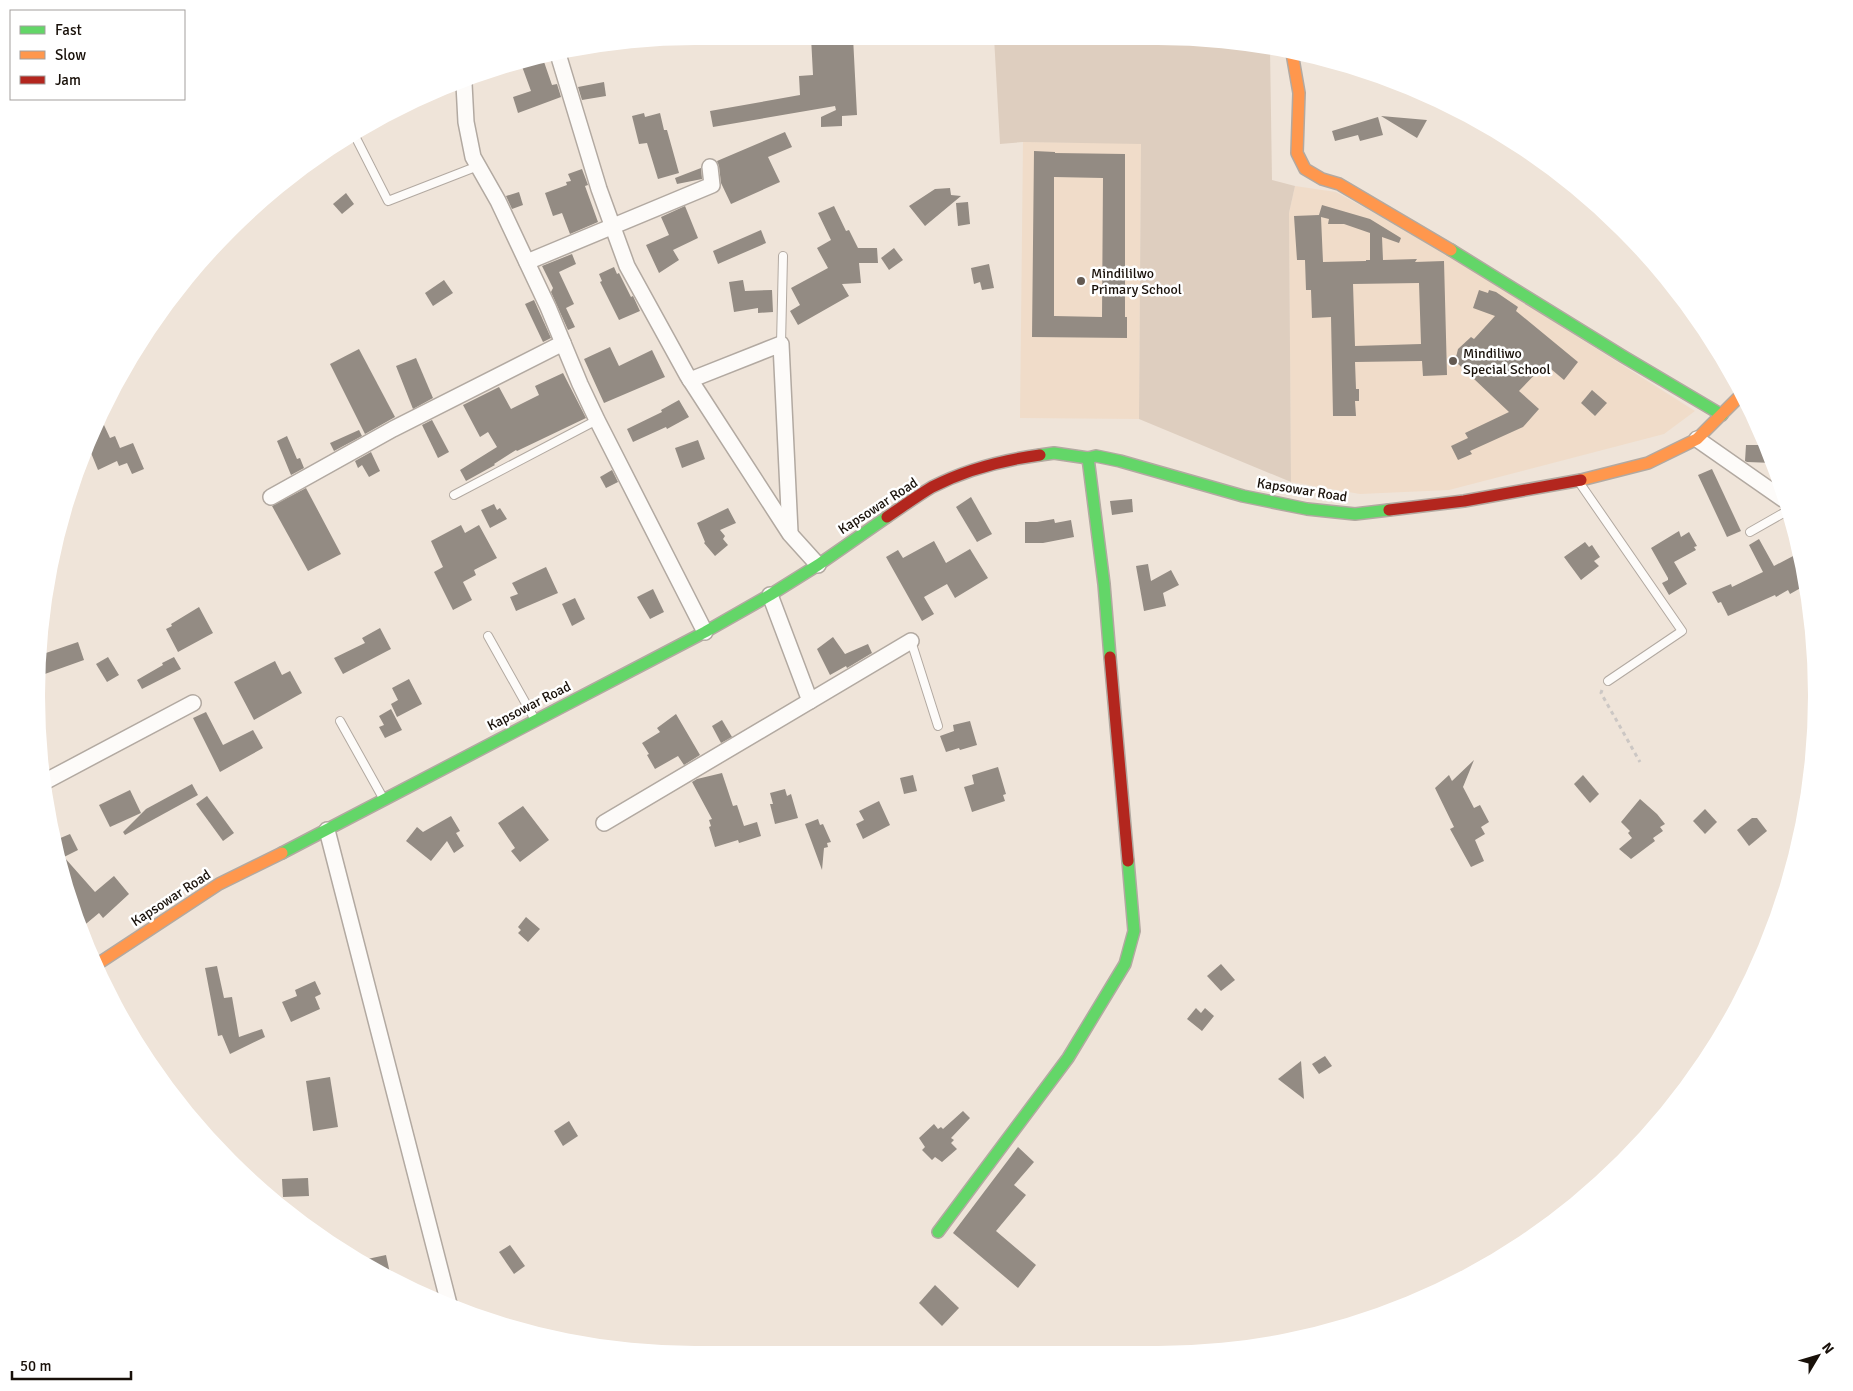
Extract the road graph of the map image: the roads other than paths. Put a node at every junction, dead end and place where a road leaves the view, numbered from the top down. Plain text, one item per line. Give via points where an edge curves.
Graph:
1 (560, 59) edge
2 (1293, 59) edge
3 (464, 88) edge
4 (357, 140) edge
5 (478, 166) junction
6 (710, 167) dead end
7 (613, 226) junction
8 (783, 256) dead end
9 (527, 262) junction
10 (563, 343) junction
11 (781, 344) junction
12 (690, 380) junction
13 (1737, 400) edge
14 (1722, 415) junction
15 (597, 420) junction
16 (1697, 439) junction
17 (1088, 458) junction
18 (1578, 481) junction
19 (1775, 494) edge
20 (454, 495) dead end
21 (271, 497) dead end
22 (1782, 514) edge
23 (1750, 532) dead end
24 (790, 534) junction
25 (818, 565) junction
26 (770, 595) junction
27 (705, 632) junction
28 (488, 636) dead end
29 (911, 640) joint
30 (1608, 681) road end
31 (810, 701) junction
32 (193, 703) dead end
33 (340, 720) dead end
34 (535, 720) junction
35 (938, 726) dead end
36 (51, 778) edge
37 (384, 800) junction
38 (604, 823) dead end
39 (328, 830) junction
40 (102, 961) edge
41 (938, 1232) dead end
42 (447, 1296) edge

1 - 7 street
2 - 14 main road via 1299,93 1298,153 1305,169 1338,184 1484,269
3 - 5 street via 466,122
4 - 5 lane via 388,201
5 - 9 street
6 - 7 street via 712,185
7 - 9 street
7 - 12 street via 627,266
8 - 11 lane
9 - 10 street
10 - 15 street
10 - 21 street via 393,429
11 - 12 street
11 - 24 street
12 - 24 street
13 - 14 main road, Kapsowar Road
14 - 16 main road, Kapsowar Road
15 - 20 lane
15 - 27 street
16 - 18 main road, Kapsowar Road via 1648,462
16 - 19 street
17 - 18 main road, Kapsowar Road via 1096,456 1120,461 1243,496 1307,509 1355,514 1464,501
17 - 25 main road, Kapsowar Road via 1054,453 979,468 933,487
17 - 41 main road via 1104,584 1134,931 1125,964 1068,1058
18 - 30 lane via 1682,631
22 - 23 lane
24 - 25 street
25 - 26 main road, Kapsowar Road
26 - 27 main road, Kapsowar Road
26 - 31 street
27 - 34 main road, Kapsowar Road
28 - 34 lane
29 - 31 street
29 - 35 lane
31 - 38 street
32 - 36 street
33 - 37 lane
34 - 37 main road, Kapsowar Road
37 - 39 main road, Kapsowar Road
39 - 40 main road, Kapsowar Road via 219,884
39 - 42 street

